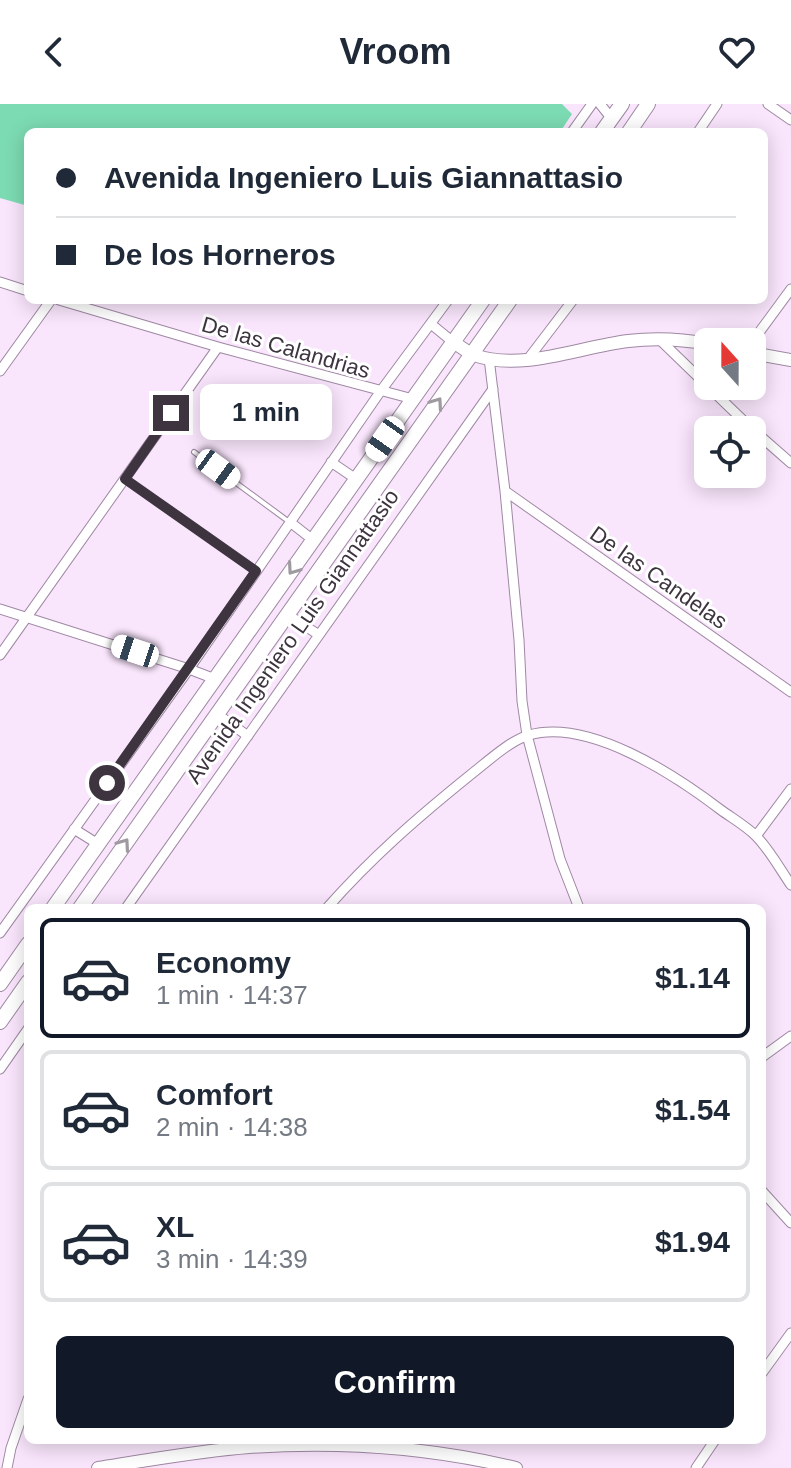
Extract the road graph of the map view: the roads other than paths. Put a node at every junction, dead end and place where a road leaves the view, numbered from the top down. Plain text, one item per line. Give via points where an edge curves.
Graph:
1 (592, 104) edge
2 (600, 104) edge
3 (622, 104) edge
4 (648, 104) edge
5 (717, 104) edge
6 (768, 104) edge
7 (612, 119) junction
8 (791, 120) edge
9 (575, 128) edge
10 (605, 128) edge
11 (632, 128) edge
12 (701, 128) edge
13 (0, 282) edge
14 (791, 289) edge
15 (24, 290) edge
16 (48, 304) edge
17 (73, 304) edge
18 (445, 304) edge
19 (480, 304) edge
20 (507, 304) edge
21 (570, 304) edge
22 (431, 324) junction
23 (762, 328) edge
24 (659, 339) junction
25 (453, 342) junction
26 (694, 342) edge
27 (218, 347) junction
28 (472, 354) junction
29 (766, 356) edge
30 (489, 358) junction
31 (528, 359) junction
32 (791, 360) edge
33 (0, 371) edge
34 (493, 389) junction
35 (380, 392) junction
36 (413, 399) junction
37 (194, 452) dead end
38 (331, 462) junction
39 (791, 463) edge
40 (125, 479) junction
41 (356, 479) junction
42 (505, 491) junction
43 (290, 522) junction
44 (313, 540) junction
45 (256, 571) junction
46 (0, 609) edge
47 (287, 614) junction
48 (28, 617) junction
49 (319, 635) junction
50 (0, 655) edge
51 (189, 669) junction
52 (215, 679) junction
53 (791, 692) edge
54 (217, 714) junction
55 (527, 735) junction
56 (248, 736) junction
57 (791, 789) edge
58 (74, 829) junction
59 (756, 836) junction
60 (98, 844) junction
61 (791, 885) edge
62 (56, 904) edge
63 (83, 904) edge
64 (129, 904) edge
65 (331, 904) edge
66 (577, 904) edge
67 (0, 933) edge
68 (24, 950) edge
69 (0, 984) edge
70 (24, 988) edge
71 (0, 1022) edge
72 (24, 1035) edge
73 (791, 1036) edge
74 (766, 1054) edge
75 (0, 1069) edge
76 (766, 1195) edge
77 (791, 1223) edge
78 (791, 1333) edge
79 (766, 1367) edge
80 (24, 1411) edge
81 (712, 1444) edge
82 (7, 1468) edge
83 (98, 1468) edge
84 (516, 1468) edge
85 (696, 1468) edge

1 - 9 street
2 - 7 street
3 - 7 main road
4 - 11 main road
5 - 12 street
6 - 8 street
7 - 10 main road
13 - 15 street
14 - 23 street
16 - 33 street
17 - 27 street, De las Calandrias
18 - 22 street
19 - 25 main road, Avenida Ingeniero Luis Giannattasio
20 - 28 main road, Avenida Ingeniero Luis Giannattasio
21 - 31 street
22 - 25 street
22 - 35 street
24 - 26 street
24 - 31 street
24 - 39 street
25 - 28 street
25 - 36 main road, Avenida Ingeniero Luis Giannattasio
27 - 35 street, De las Calandrias
27 - 40 street
28 - 30 street
47 -> 28 main road, Avenida Ingeniero Luis Giannattasio
29 - 32 street
30 - 31 street
30 - 34 street
34 - 42 street
34 - 49 street, Avenida Ingeniero Luis Giannattasio
35 - 36 street, De las Calandrias
35 - 38 street
36 - 41 main road, Avenida Ingeniero Luis Giannattasio
37 - 43 lane
38 - 41 street
38 - 43 street
40 - 45 lane
40 - 48 street
41 - 44 main road, Avenida Ingeniero Luis Giannattasio
42 - 53 street, De las Candelas
42 - 55 street
43 - 44 street
43 - 45 street
44 -> 52 main road, Avenida Ingeniero Luis Giannattasio
45 - 51 street
46 - 48 street
47 - 49 street
47 - 54 main road, Avenida Ingeniero Luis Giannattasio
48 - 50 street
48 - 51 street
49 - 56 street, Avenida Ingeniero Luis Giannattasio
51 - 52 street
51 - 58 street
52 - 60 main road, Avenida Ingeniero Luis Giannattasio
54 - 56 street
63 -> 54 main road, Avenida Ingeniero Luis Giannattasio
55 - 59 street via 555,730 594,738 641,758
55 - 65 street via 497,753 400,833
55 - 66 street
56 - 64 street, Avenida Ingeniero Luis Giannattasio
57 - 59 street
58 - 60 street
58 - 67 street
59 - 61 street
60 - 62 main road, Avenida Ingeniero Luis Giannattasio
68 - 69 main road
70 - 71 main road
72 - 75 street
73 - 74 street
76 - 77 street
78 - 79 street
80 - 82 street
81 - 85 street
83 - 84 street via 204,1452 304,1445 443,1454

